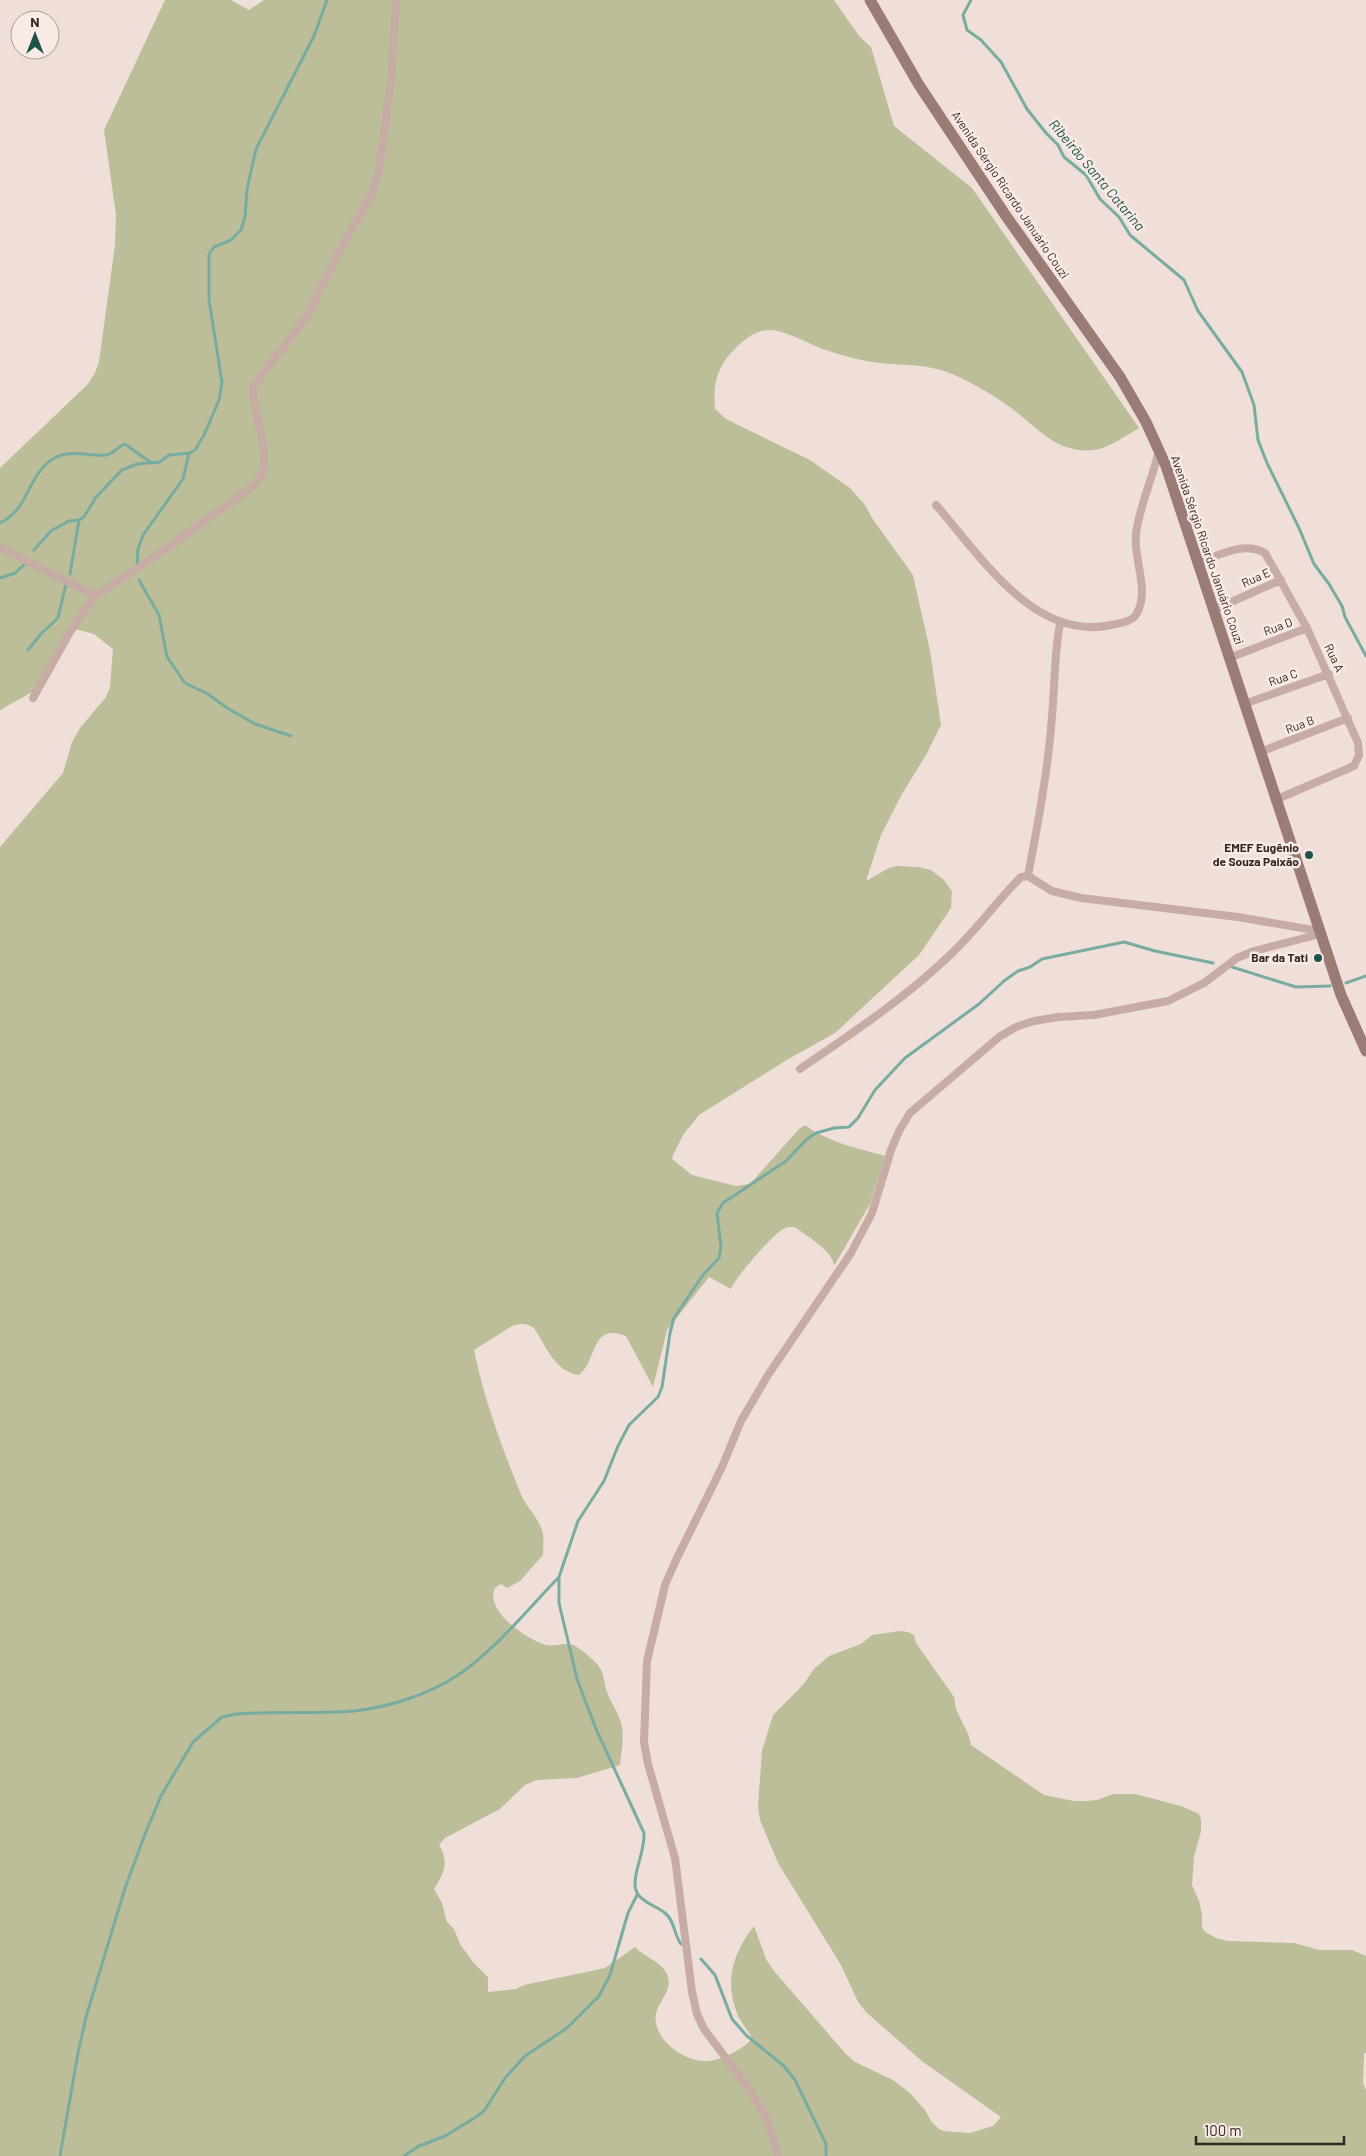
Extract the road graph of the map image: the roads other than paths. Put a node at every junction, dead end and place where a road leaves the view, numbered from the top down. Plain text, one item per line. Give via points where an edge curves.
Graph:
1 (396, 0) edge
2 (870, 0) edge
3 (1159, 450) junction
4 (936, 505) dead end
5 (0, 547) edge
6 (1198, 563) junction
7 (1281, 580) junction
8 (95, 596) junction
9 (1213, 610) junction
10 (1060, 624) junction
11 (1307, 628) junction
12 (1229, 658) junction
13 (1329, 674) junction
14 (33, 698) dead end
15 (1244, 704) junction
16 (1348, 718) junction
17 (1260, 752) junction
18 (1275, 800) junction
19 (1028, 876) junction
20 (1319, 933) junction
21 (1366, 1051) edge
22 (800, 1069) dead end
23 (778, 2156) edge

1 - 8 street via 391,84 379,170 372,194 306,317 253,387 264,464 261,477 251,488
2 - 3 street, Avenida Sérgio Ricardo Januário Couzi via 930,102 1120,377
3 - 6 street, Avenida Sérgio Ricardo Januário Couzi
3 - 10 street via 1136,535 1142,590 1141,606 1136,615 1127,621 1100,627
4 - 10 street via 1021,601
5 - 8 street
6 - 7 street, Rua A via 1249,547 1265,553
6 - 9 street, Avenida Sérgio Ricardo Januário Couzi
7 - 9 street, Rua E
7 - 11 street, Rua A
8 - 14 street via 70,632
9 - 12 street, Avenida Sérgio Ricardo Januário Couzi
10 - 19 street via 1046,773
11 - 12 street, Rua D
11 - 13 street, Rua A
12 - 15 street, Avenida Sérgio Ricardo Januário Couzi
13 - 15 street, Rua C
13 - 16 street, Rua A
15 - 17 street, Avenida Sérgio Ricardo Januário Couzi
16 - 17 street, Rua B
16 - 18 street, Rua A via 1358,743 1359,755 1354,766
17 - 18 street, Avenida Sérgio Ricardo Januário Couzi
18 - 20 street, Avenida Sérgio Ricardo Januário Couzi
19 - 20 street via 1052,891 1081,898 1238,917
19 - 22 street via 1015,883 948,957 880,1014
20 - 21 street, Avenida Sérgio Ricardo Januário Couzi via 1341,995
20 - 23 street via 1237,958 1204,982 1168,1001 1094,1015 1034,1021 1016,1027 999,1037 910,1114 891,1150 872,1213 851,1253 741,1421 722,1467 676,1558 663,1592 647,1661 644,1742 675,1858 697,2014 704,2029 768,2118

